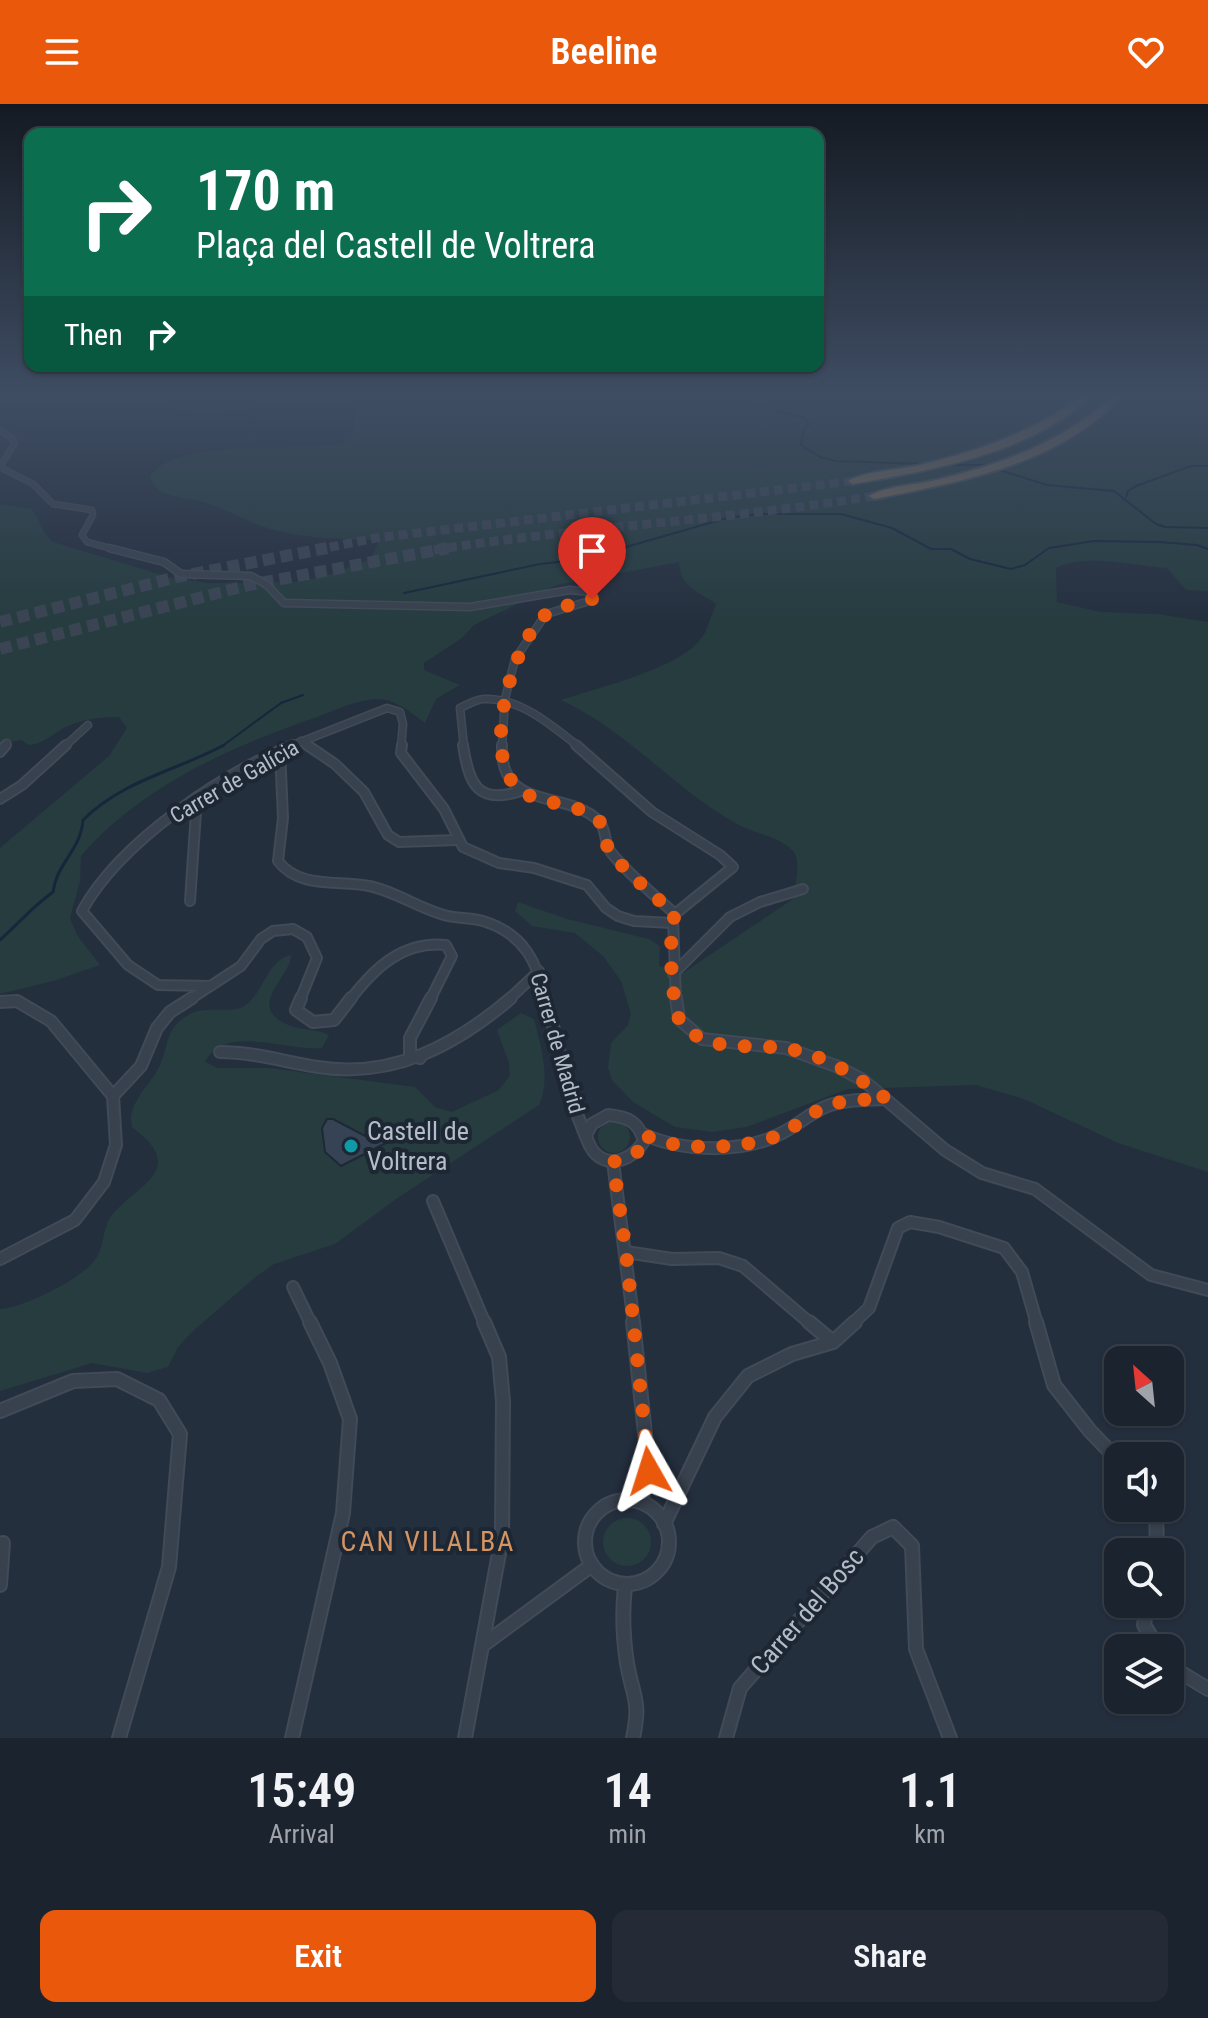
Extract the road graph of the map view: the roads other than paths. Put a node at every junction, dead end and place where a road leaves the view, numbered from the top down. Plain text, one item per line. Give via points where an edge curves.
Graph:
1 (5, 471) edge
2 (898, 471) edge
3 (975, 471) edge
4 (853, 481) tunnel mouth
5 (874, 496) tunnel mouth
6 (505, 699) junction
7 (88, 725) dead end
8 (301, 741) junction
9 (7, 743) dead end
10 (280, 750) junction
11 (0, 752) edge
12 (521, 791) junction
13 (197, 797) junction
14 (0, 799) edge
15 (457, 840) junction
16 (803, 889) dead end
17 (190, 901) dead end
18 (674, 918) junction
19 (539, 971) junction
20 (673, 974) junction
21 (210, 986) junction
22 (0, 1002) edge
23 (220, 1052) dead end
24 (420, 1058) junction
25 (113, 1096) junction
26 (886, 1099) junction
27 (643, 1134) junction
28 (586, 1137) junction
29 (613, 1162) junction
30 (433, 1201) dead end
31 (626, 1252) junction
32 (0, 1259) edge
33 (293, 1287) dead end
34 (1208, 1290) edge
35 (833, 1342) junction
36 (0, 1411) edge
37 (1104, 1446) edge
38 (641, 1501) junction
39 (664, 1524) junction
40 (3, 1543) dead end
41 (592, 1565) junction
42 (0, 1585) edge
43 (625, 1586) junction
44 (482, 1645) junction
45 (1184, 1674) edge
46 (1208, 1689) edge
47 (119, 1738) edge
48 (292, 1738) edge
49 (465, 1738) edge
50 (633, 1738) edge
51 (726, 1738) edge
52 (950, 1738) edge

1 - 6 street via 33,484 53,504 92,510 82,535 87,542 164,562 181,574 251,576 284,603 470,607 570,590 591,592 592,599 554,610 540,621 515,659
2 - 4 highway
3 - 5 highway
6 - 12 street via 502,754 507,775
6 - 12 street via 469,701 460,708 467,772 490,798
6 - 18 street via 575,743 652,813 730,862 730,871
7 - 14 street
8 - 10 street, Carrer de Galícia
8 - 15 street via 364,792 388,835 399,842
8 - 15 street, Carrer de Galícia via 387,708 400,712 401,753 444,809
9 - 11 street
10 - 13 street, Carrer de Galícia
10 - 19 street, Carrer de Madrid via 283,818 278,861 287,873 370,886 444,915 485,921 529,950
12 - 18 street via 587,812 602,823 609,850
13 - 17 street
13 - 21 street, Carrer de Galícia via 172,812 95,887 82,911 128,965 158,985
15 - 18 street via 499,863 587,885 618,916 634,921
16 - 20 street via 774,896 724,922
18 - 20 street
19 - 24 street via 506,1004
19 - 28 street, Carrer de Madrid
20 - 26 street via 679,1019 702,1039 786,1048 836,1066
21 - 24 street via 241,966 261,939 273,931 293,929 307,937 317,958 296,1010 313,1022 334,1020 390,958 415,945 446,945 452,956 410,1038 410,1055
21 - 25 street via 170,1012 141,1066
22 - 25 street via 17,1001 51,1021
23 - 24 street via 253,1052 346,1071 388,1068
25 - 32 street via 116,1145 104,1182 75,1220
26 - 27 street via 824,1107 778,1136 746,1146 657,1142
26 - 34 street via 945,1150 982,1173 1035,1189 1151,1275
27 - 28 street via 634,1121 608,1115 592,1123
27 - 29 street via 637,1153
28 - 29 street via 597,1157
29 - 31 street
30 - 44 street via 499,1357 502,1537
31 - 35 street via 672,1259 719,1258 743,1266
31 - 38 street via 649,1471
33 - 48 street via 350,1419 343,1513
35 - 37 street via 869,1308 898,1228 910,1222 939,1227 1004,1248 1022,1272 1054,1385
35 - 39 street via 792,1354 748,1376 715,1417
36 - 47 street via 73,1381 117,1379 159,1400 180,1434 169,1567
38 - 39 street
38 - 41 street via 616,1500 595,1514 585,1539
39 - 43 street via 667,1553 661,1566 652,1577
40 - 42 street
41 - 43 street via 612,1583
41 - 44 street
43 - 50 street via 627,1664 639,1709
44 - 49 street
45 - 46 street
51 - 52 street, Carrer del Bosc via 740,1688 872,1537 893,1527 912,1546 916,1649

